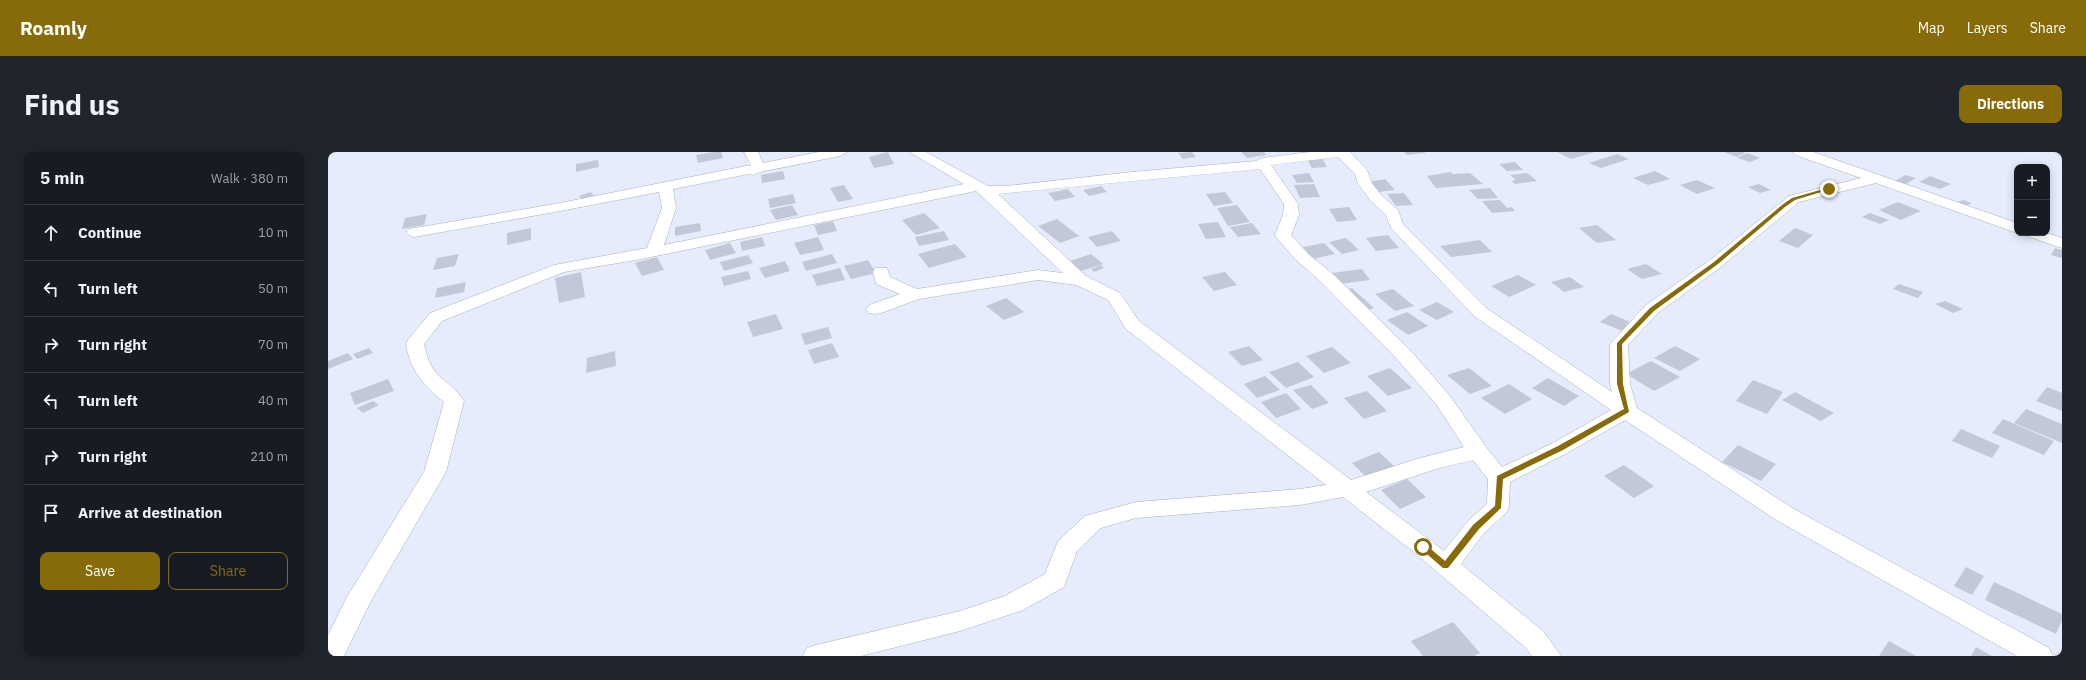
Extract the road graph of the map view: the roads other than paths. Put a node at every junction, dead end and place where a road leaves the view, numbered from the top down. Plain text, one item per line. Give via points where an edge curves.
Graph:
1 (751, 152) edge
2 (840, 152) edge
3 (916, 152) edge
4 (1342, 152) edge
5 (1800, 152) edge
6 (1265, 159) edge
7 (753, 170) junction
8 (1877, 179) junction
9 (666, 187) junction
10 (982, 188) junction
11 (2014, 227) edge
12 (414, 232) dead end
13 (2040, 236) edge
14 (2062, 244) edge
15 (654, 251) junction
16 (881, 272) dead end
17 (1080, 280) junction
18 (915, 294) junction
19 (875, 309) dead end
20 (1627, 410) junction
21 (1478, 452) junction
22 (1499, 478) junction
23 (1347, 489) junction
24 (1446, 566) junction
25 (331, 656) edge
26 (816, 656) edge
27 (1548, 656) edge
28 (2040, 656) edge

1 - 7 street via 758,166
2 - 7 street
3 - 10 street
4 - 6 street
4 - 20 street via 1362,173 1365,184 1376,198 1393,213 1396,225 1480,312
5 - 8 street
6 - 10 street via 1006,190
6 - 21 street via 1290,204 1290,215 1283,235 1301,256 1328,279 1402,354 1443,400
7 - 9 street via 722,174
8 - 11 street
8 - 20 street via 1794,199 1716,263 1652,309 1619,344 1620,384
9 - 12 street
9 - 15 street via 669,208
10 - 15 street
10 - 17 street
13 - 14 street
15 - 25 street via 560,268 436,317 415,344 417,361 426,377 454,401 435,472 360,597
16 - 18 street via 882,280
17 - 18 street via 1038,275
17 - 23 street via 1114,297 1132,325
18 - 19 street
20 - 22 street via 1560,448
20 - 28 street via 1786,515
21 - 22 street
21 - 23 street via 1451,456
22 - 24 street via 1498,507 1476,527
23 - 24 street
23 - 26 street via 1300,497 1136,510 1093,522 1066,547 1055,580 1014,603 960,621
24 - 27 street via 1535,640

